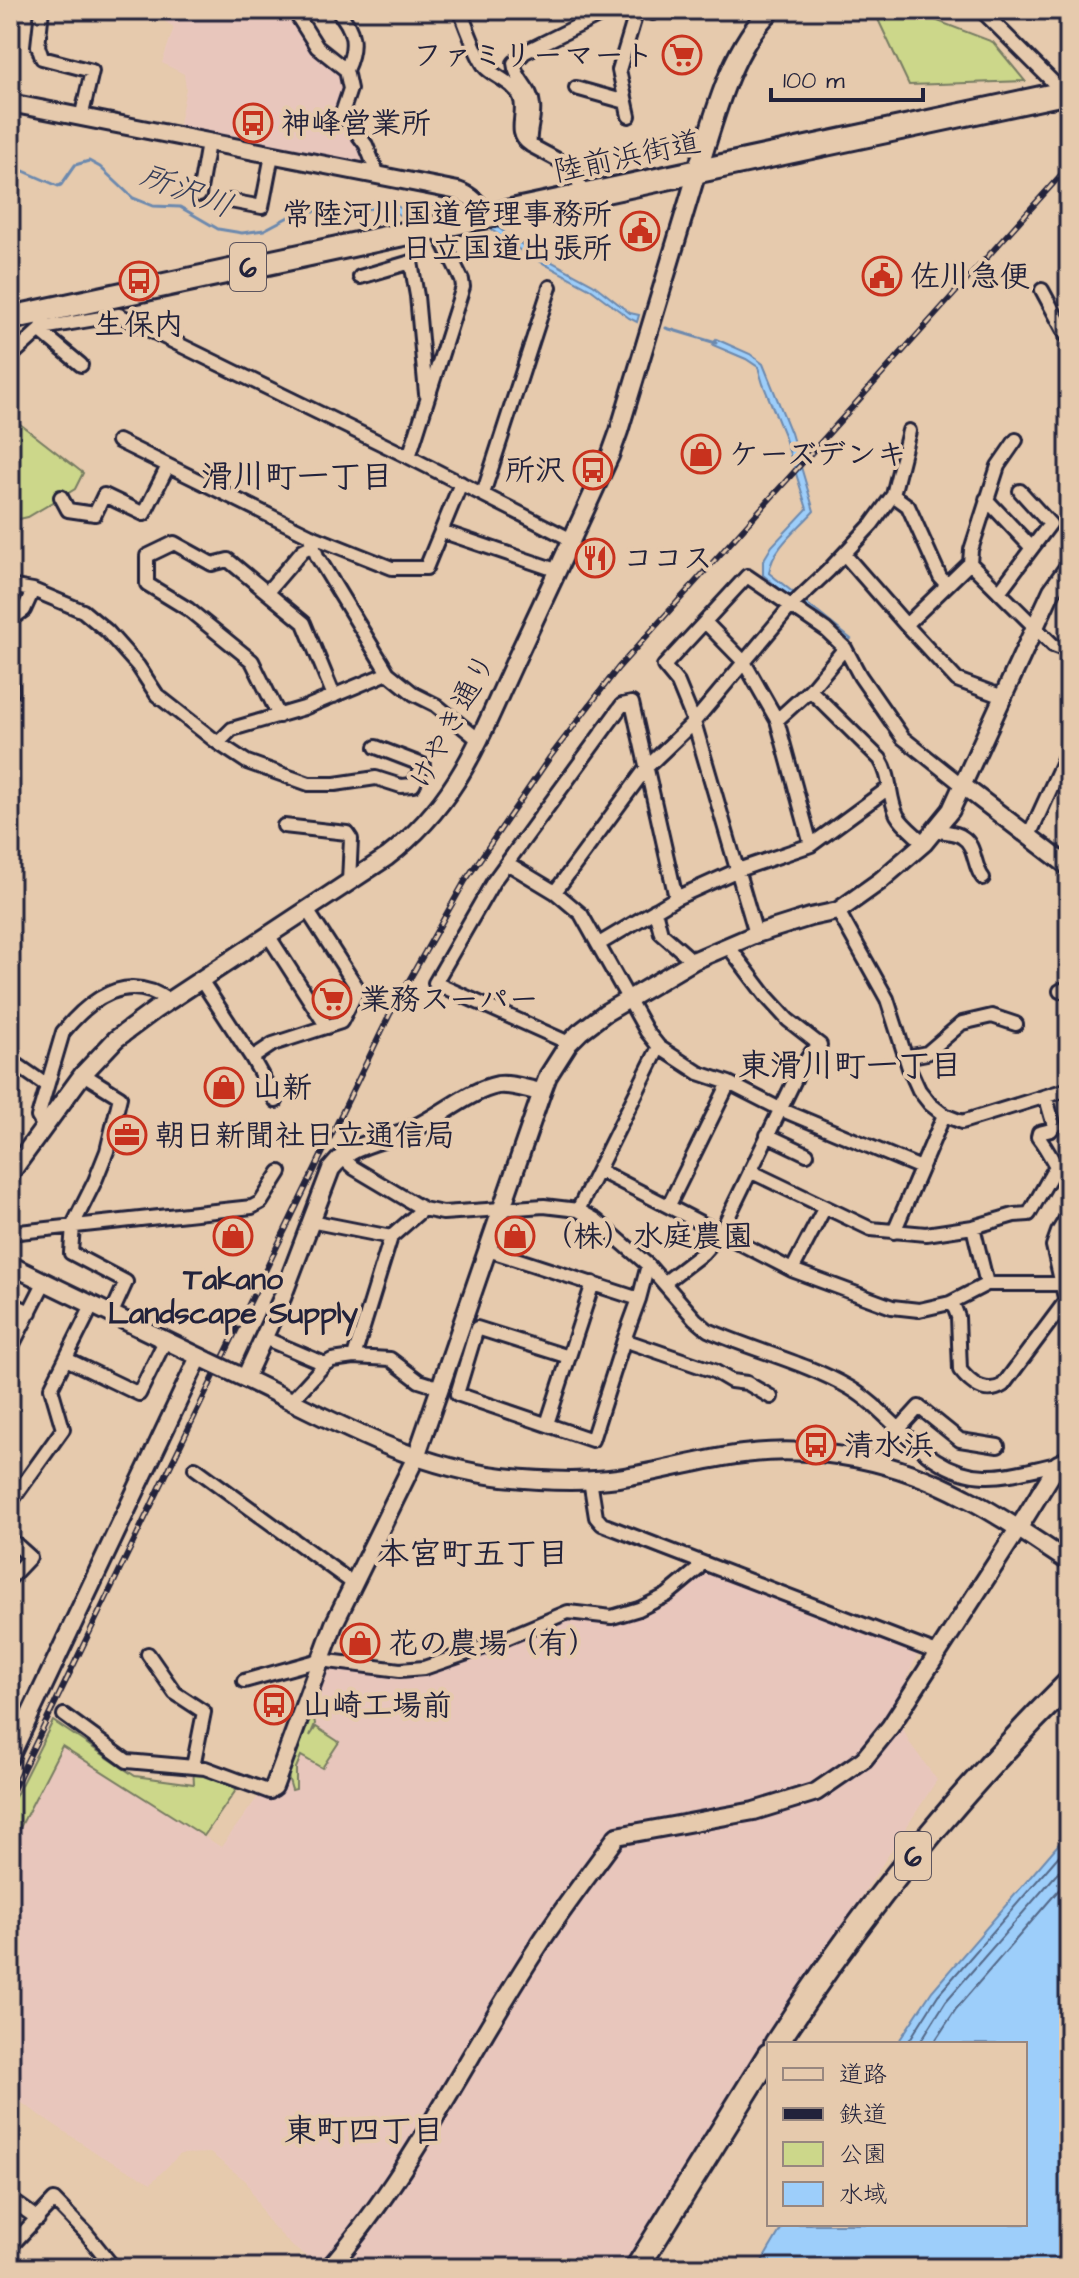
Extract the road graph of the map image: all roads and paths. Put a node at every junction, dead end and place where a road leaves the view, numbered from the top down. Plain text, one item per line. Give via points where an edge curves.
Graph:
1 (42, 10) edge
2 (297, 10) edge
3 (460, 10) edge
4 (610, 10) edge
5 (638, 10) edge
6 (657, 10) edge
7 (771, 10) edge
8 (981, 10) edge
9 (343, 12) edge
10 (346, 70) junction
11 (576, 88) dead end
12 (1067, 93) edge
13 (10, 103) edge
14 (81, 118) junction
15 (208, 143) junction
16 (530, 145) junction
17 (272, 155) junction
18 (697, 172) junction
19 (378, 175) junction
20 (199, 195) dead end
21 (582, 195) junction
22 (230, 201) dead end
23 (486, 216) junction
24 (436, 227) junction
25 (411, 247) junction
26 (360, 277) dead end
27 (550, 287) dead end
28 (1042, 290) dead end
29 (10, 318) edge
30 (42, 320) junction
31 (1069, 340) edge
32 (10, 357) edge
33 (81, 365) dead end
34 (427, 398) junction
35 (909, 431) dead end
36 (1016, 440) dead end
37 (118, 441) dead end
38 (409, 457) junction
39 (168, 466) junction
40 (461, 483) junction
41 (1020, 491) dead end
42 (483, 494) junction
43 (893, 495) junction
44 (61, 497) dead end
45 (986, 499) junction
46 (441, 531) junction
47 (311, 540) junction
48 (572, 540) junction
49 (1032, 548) junction
50 (844, 554) junction
51 (970, 563) junction
52 (1069, 566) edge
53 (557, 573) junction
54 (947, 585) junction
55 (10, 586) edge
56 (33, 590) junction
57 (267, 592) junction
58 (999, 592) junction
59 (791, 606) junction
60 (10, 620) edge
61 (705, 622) junction
62 (906, 625) junction
63 (1034, 627) junction
64 (845, 648) junction
65 (1069, 651) edge
66 (744, 662) junction
67 (10, 670) edge
68 (388, 673) junction
69 (810, 690) junction
70 (12, 692) edge
71 (334, 696) junction
72 (1003, 697) junction
73 (279, 716) junction
74 (777, 720) junction
75 (694, 722) junction
76 (479, 740) junction
77 (218, 743) junction
78 (376, 747) dead end
79 (1069, 748) edge
80 (647, 767) junction
81 (962, 785) junction
82 (890, 787) junction
83 (284, 826) dead end
84 (1029, 836) junction
85 (930, 837) junction
86 (811, 845) junction
87 (507, 863) junction
88 (1069, 867) edge
89 (738, 870) junction
90 (983, 878) dead end
91 (349, 882) junction
92 (555, 892) junction
93 (676, 898) junction
94 (307, 910) junction
95 (655, 910) junction
96 (838, 911) junction
97 (756, 934) junction
98 (268, 935) junction
99 (599, 944) junction
100 (728, 946) junction
101 (693, 961) junction
102 (201, 980) junction
103 (629, 999) junction
104 (169, 1001) junction
105 (1016, 1024) dead end
106 (327, 1027) junction
107 (569, 1043) junction
108 (659, 1047) junction
109 (906, 1057) junction
110 (252, 1058) junction
111 (10, 1060) edge
112 (83, 1074) junction
113 (729, 1083) junction
114 (46, 1085) junction
115 (1069, 1089) edge
116 (542, 1092) junction
117 (1046, 1098) junction
118 (276, 1101) dead end
119 (780, 1109) junction
120 (944, 1115) junction
121 (44, 1127) junction
122 (767, 1135) junction
123 (807, 1154) dead end
124 (341, 1157) junction
125 (921, 1168) junction
126 (1055, 1168) junction
127 (598, 1170) junction
128 (750, 1171) junction
129 (280, 1172) dead end
130 (10, 1174) edge
131 (1069, 1187) edge
132 (669, 1205) junction
133 (825, 1207) junction
134 (502, 1208) junction
135 (423, 1209) junction
136 (578, 1210) junction
137 (1069, 1214) edge
138 (310, 1221) junction
139 (73, 1225) junction
140 (973, 1227) junction
141 (894, 1232) junction
142 (10, 1233) edge
143 (720, 1234) junction
144 (391, 1237) junction
145 (488, 1250) junction
146 (10, 1265) edge
147 (648, 1265) junction
148 (792, 1270) junction
149 (44, 1283) junction
150 (593, 1283) junction
151 (664, 1283) junction
152 (987, 1284) junction
153 (1060, 1284) junction
154 (639, 1299) junction
155 (10, 1303) edge
156 (950, 1303) junction
157 (92, 1306) junction
158 (1067, 1309) edge
159 (30, 1312) junction
160 (111, 1315) junction
161 (264, 1338) junction
162 (10, 1339) edge
163 (624, 1340) junction
164 (165, 1341) junction
165 (354, 1357) junction
166 (569, 1357) junction
167 (66, 1359) junction
168 (203, 1359) junction
169 (325, 1364) junction
170 (245, 1378) junction
171 (441, 1388) junction
172 (771, 1397) dead end
173 (291, 1401) junction
174 (547, 1424) junction
175 (899, 1429) junction
176 (998, 1446) dead end
177 (416, 1457) junction
178 (1063, 1462) edge
179 (195, 1468) dead end
180 (590, 1480) junction
181 (10, 1503) edge
182 (1018, 1529) junction
183 (10, 1539) edge
184 (1069, 1562) edge
185 (701, 1563) junction
186 (10, 1578) edge
187 (354, 1584) junction
188 (937, 1653) junction
189 (148, 1654) dead end
190 (320, 1660) junction
191 (244, 1681) dead end
192 (1069, 1683) edge
193 (64, 1715) dead end
194 (10, 1716) edge
195 (24, 1729) junction
196 (10, 1757) edge
197 (193, 1767) junction
198 (274, 1787) joint
199 (777, 2042) edge
200 (767, 2058) edge
201 (10, 2199) edge
202 (38, 2219) junction
203 (10, 2247) edge
204 (114, 2268) edge
205 (329, 2268) edge
206 (637, 2268) edge

1 - 14 street via 42,58 92,71
2 - 10 street via 317,47
3 - 16 street via 484,66 521,99 520,134
4 - 16 street via 525,52 514,63 533,104
5 - 6 street
5 - 11 street via 619,70 628,109
7 - 18 main road via 732,69
8 - 12 street
9 - 10 street via 355,41
10 - 19 street via 350,89 342,113 366,145
12 - 18 highway, 陸前浜街道 / 6
13 - 14 street
14 - 15 street
15 - 17 street
15 - 20 street
16 - 21 street via 576,173
17 - 19 street
17 - 22 street via 262,207
18 - 21 highway, 陸前浜街道 / 6
18 - 48 street, けやき通り via 619,431
19 - 23 street via 469,194
21 - 23 highway, 陸前浜街道 / 6
23 - 24 highway, 陸前浜街道 / 6
24 - 25 highway, 陸前浜街道 / 6
24 - 34 street via 463,287
25 - 26 street
25 - 30 highway, 陸前浜街道 / 6
25 - 34 street
27 - 42 street
28 - 31 street
29 - 30 highway, 陸前浜街道 / 6
30 - 32 street
30 - 33 street via 44,334
30 - 38 street via 119,315
34 - 38 street
35 - 43 street
36 - 45 street via 998,466
37 - 39 street
38 - 40 street
39 - 44 street via 144,514 104,495 95,514 68,510
39 - 47 street
40 - 42 street
40 - 46 street
41 - 49 street via 1050,524
42 - 48 street
43 - 50 street
43 - 54 street via 908,506
45 - 49 street
45 - 51 street
46 - 47 street via 426,568 392,568
46 - 53 street
47 - 57 street
47 - 68 street
48 - 53 street, けやき通り
49 - 58 street
50 - 59 street
50 - 62 street
51 - 54 street
51 - 58 street
52 - 63 street
53 - 76 street, けやき通り
54 - 62 street
55 - 56 street
56 - 60 street via 24,610
56 - 77 street via 83,611 138,666 157,695
57 - 71 street via 304,623
57 - 73 street via 228,560 212,564 174,543 147,556 147,584 188,609 252,661
58 - 63 street
59 - 61 street via 747,576
59 - 64 street
59 - 66 street
61 - 66 street
61 - 75 street via 664,666 678,683
62 - 72 street via 957,680
63 - 65 street via 1053,645
63 - 72 street
64 - 69 street
64 - 81 street via 903,738
66 - 74 street
66 - 75 street
67 - 70 street
68 - 71 street
68 - 76 street
69 - 74 street
69 - 82 street via 880,759
71 - 73 street
72 - 81 street
73 - 77 street via 232,729
74 - 86 street
75 - 80 street
75 - 89 street
76 - 91 street, けやき通り via 427,822
77 - 78 street via 247,762 309,784 376,778 413,785 423,765
79 - 84 street
80 - 87 street via 632,703 622,705
80 - 92 street
80 - 93 street
81 - 84 street
81 - 85 street via 947,818
82 - 85 street via 905,826
82 - 86 street
83 - 91 street via 347,833
84 - 88 street
85 - 90 street via 961,835 971,845
85 - 96 street
86 - 89 street
87 - 92 street
87 - 107 street via 435,983
89 - 93 street
89 - 97 street
91 - 94 street, けやき通り
92 - 99 street via 581,914
93 - 95 street
94 - 98 street, けやき通り
94 - 106 street via 358,989 341,1022
95 - 99 street
95 - 101 street via 661,933
96 - 97 street
96 - 109 street via 887,999
97 - 100 street
98 - 102 street, けやき通り
98 - 106 street
99 - 103 street
100 - 101 street
100 - 119 street via 788,1020 820,1045 799,1071
101 - 103 street
102 - 104 street, けやき通り
102 - 110 street
103 - 107 street
103 - 108 street
104 - 112 street, けやき通り via 116,1039
104 - 114 street via 159,993 124,988 95,1000 63,1032
105 - 109 street via 992,1016 962,1023 927,1053
106 - 110 street via 273,1044
107 - 116 street
108 - 113 street via 699,1073
108 - 127 street
109 - 120 street via 919,1090
110 - 118 street
111 - 114 street
112 - 121 street, けやき通り
112 - 139 street via 120,1097 107,1151
113 - 119 street
113 - 132 street
114 - 121 street via 38,1117
115 - 117 street
116 - 124 street via 502,1084 477,1092 411,1130
116 - 134 street
117 - 120 street via 962,1122
117 - 126 street via 1054,1126 1038,1137
119 - 122 street
119 - 125 street
120 - 125 street
121 - 130 street, けやき通り
122 - 123 street
122 - 128 street
124 - 135 street
124 - 138 street
125 - 141 street
126 - 131 street
126 - 140 street via 1029,1214
127 - 132 street
127 - 136 street
128 - 133 street
128 - 143 street
129 - 139 street via 252,1207
132 - 143 street
133 - 141 street via 871,1229
133 - 148 street
134 - 135 street via 443,1213
134 - 136 street
134 - 145 street
135 - 144 street
136 - 147 street
137 - 153 street via 1053,1246
138 - 144 street
138 - 161 street
139 - 142 street
139 - 160 street via 71,1253 126,1282
140 - 141 street via 926,1234
140 - 152 street
143 - 148 street
143 - 151 street
144 - 165 street
145 - 150 street
145 - 171 street
146 - 149 street
147 - 151 street
147 - 154 street
148 - 156 street via 892,1307 919,1310
149 - 157 street
149 - 159 street
150 - 154 street
150 - 166 street
151 - 175 street via 708,1330 831,1378 874,1405
152 - 153 street
152 - 156 street
153 - 158 street
154 - 163 street
155 - 159 street
156 - 158 street via 958,1317 960,1370 974,1384 995,1390
157 - 160 street
157 - 167 street
159 - 162 street via 14,1342
160 - 164 street
161 - 169 street
161 - 170 street
163 - 172 street via 747,1383
163 - 174 street via 592,1440
164 - 167 street via 139,1394
164 - 168 street
165 - 169 street
165 - 171 street via 390,1359 419,1381
166 - 174 street
166 - 174 street via 477,1328 457,1394
167 - 181 street via 51,1388 63,1429
168 - 170 street, bridge
168 - 195 street
169 - 173 street
170 - 173 street
171 - 177 street
173 - 177 street
175 - 176 street via 919,1407 960,1440
175 - 178 street via 939,1463 972,1475
177 - 180 street via 485,1474
177 - 187 street
178 - 182 street
179 - 187 street
180 - 182 street via 741,1454 823,1453 904,1470 966,1497
180 - 185 street via 602,1524
182 - 184 street
182 - 188 street
183 - 186 street via 30,1557
185 - 188 street
185 - 190 street via 667,1595 639,1609 612,1617 568,1612 424,1668
187 - 190 street
188 - 205 street via 864,1759 816,1792 754,1811 617,1836 539,1946 384,2198
189 - 197 street via 175,1693 204,1712
190 - 191 street
190 - 198 street
192 - 199 highway, 6 via 923,1843
193 - 197 street via 127,1761
194 - 195 street
195 - 196 street
197 - 198 street via 270,1792
200 - 206 highway
201 - 202 street
202 - 203 street
202 - 204 street via 54,2200

